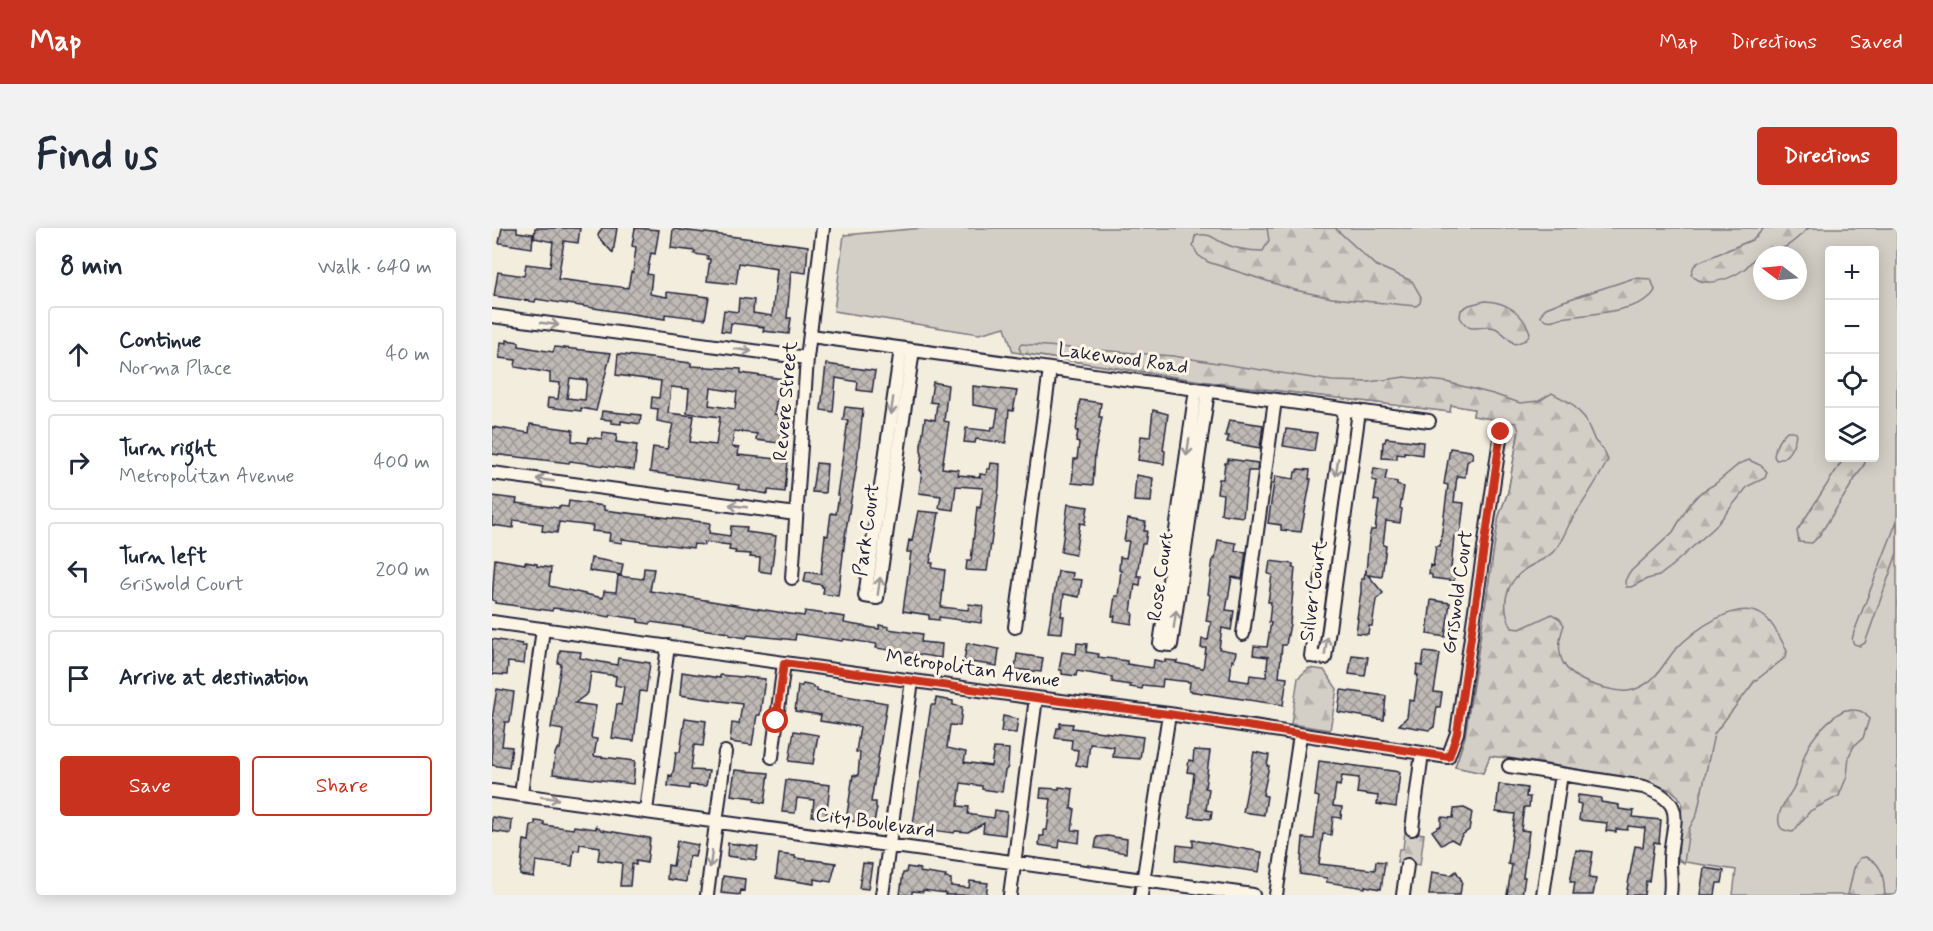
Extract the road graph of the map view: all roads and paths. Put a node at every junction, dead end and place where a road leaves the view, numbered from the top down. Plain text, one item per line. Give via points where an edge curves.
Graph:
1 (824, 228) edge
2 (492, 316) edge
3 (811, 336) junction
4 (907, 349) junction
5 (807, 358) junction
6 (1050, 369) junction
7 (1202, 390) junction
8 (1275, 400) junction
9 (1345, 410) junction
10 (1359, 411) junction
11 (1430, 421) dead end
12 (1501, 432) dead end
13 (492, 473) edge
14 (887, 485) junction
15 (796, 514) junction
16 (1182, 526) junction
17 (1326, 547) junction
18 (1340, 549) junction
19 (792, 578) dead end
20 (492, 622) edge
21 (1015, 627) dead end
22 (543, 629) junction
23 (1243, 634) dead end
24 (669, 646) junction
25 (784, 663) junction
26 (912, 681) junction
27 (1036, 698) junction
28 (1169, 714) junction
29 (1300, 735) junction
30 (725, 752) dead end
31 (1422, 753) junction
32 (772, 757) dead end
33 (1449, 757) joint
34 (1509, 766) dead end
35 (1561, 774) junction
36 (492, 791) edge
37 (520, 794) junction
38 (646, 812) junction
39 (716, 822) junction
40 (1412, 829) dead end
41 (889, 845) junction
42 (1014, 862) junction
43 (1407, 865) dead end
44 (1143, 881) junction
45 (706, 895) edge
46 (882, 895) edge
47 (1010, 895) edge
48 (1141, 895) edge
49 (1253, 895) edge
50 (1276, 895) edge
51 (1403, 895) edge
52 (1544, 895) edge
53 (1670, 895) edge

1 - 3 street, Revere Street
2 -> 5 street
3 - 4 street, Lakewood Road
3 - 5 street, Revere Street
4 - 6 street, Lakewood Road
4 - 14 street, Park Court
5 - 15 street, Revere Street
6 - 7 street, Lakewood Road
6 - 21 street
7 - 8 street, Lakewood Road
7 - 16 street, Rose Court
8 - 9 street, Lakewood Road
8 - 23 street
9 - 10 street, Lakewood Road
9 -> 17 street, Silver Court
10 - 11 street, Lakewood Road
10 - 18 street, Silver Court
12 - 33 street, Griswold Court via 1457,733
15 -> 13 street
14 -> 14 street, Park Court via 865,597 878,598
15 - 19 street, Revere Street
16 -> 16 street, Rose Court via 1160,644 1171,645
17 - 18 street
17 -> 18 street, Silver Court via 1311,656 1325,658
20 - 22 street, Metropolitan Avenue
22 - 24 street, Metropolitan Avenue
22 - 37 street
24 - 25 street, Metropolitan Avenue
24 - 38 street
25 - 26 street, Metropolitan Avenue
25 - 32 street
26 - 27 street, Metropolitan Avenue
26 - 41 street
27 - 28 street, Metropolitan Avenue
27 - 42 street
28 - 29 street, Metropolitan Avenue
28 - 44 street
29 - 31 street, Metropolitan Avenue
29 - 50 street
30 - 39 street
31 - 33 street, Metropolitan Avenue
31 - 40 street
34 - 35 street
35 - 52 street
35 - 53 street via 1644,787 1669,800 1674,819
36 - 37 street, City Boulevard
37 -> 38 street, City Boulevard
38 - 39 street, City Boulevard
39 - 41 street, City Boulevard
39 -> 45 street
41 - 42 street, City Boulevard
41 - 46 street
42 - 44 street, City Boulevard
42 - 47 street
43 - 51 street
44 - 48 street
44 - 49 street, City Boulevard

